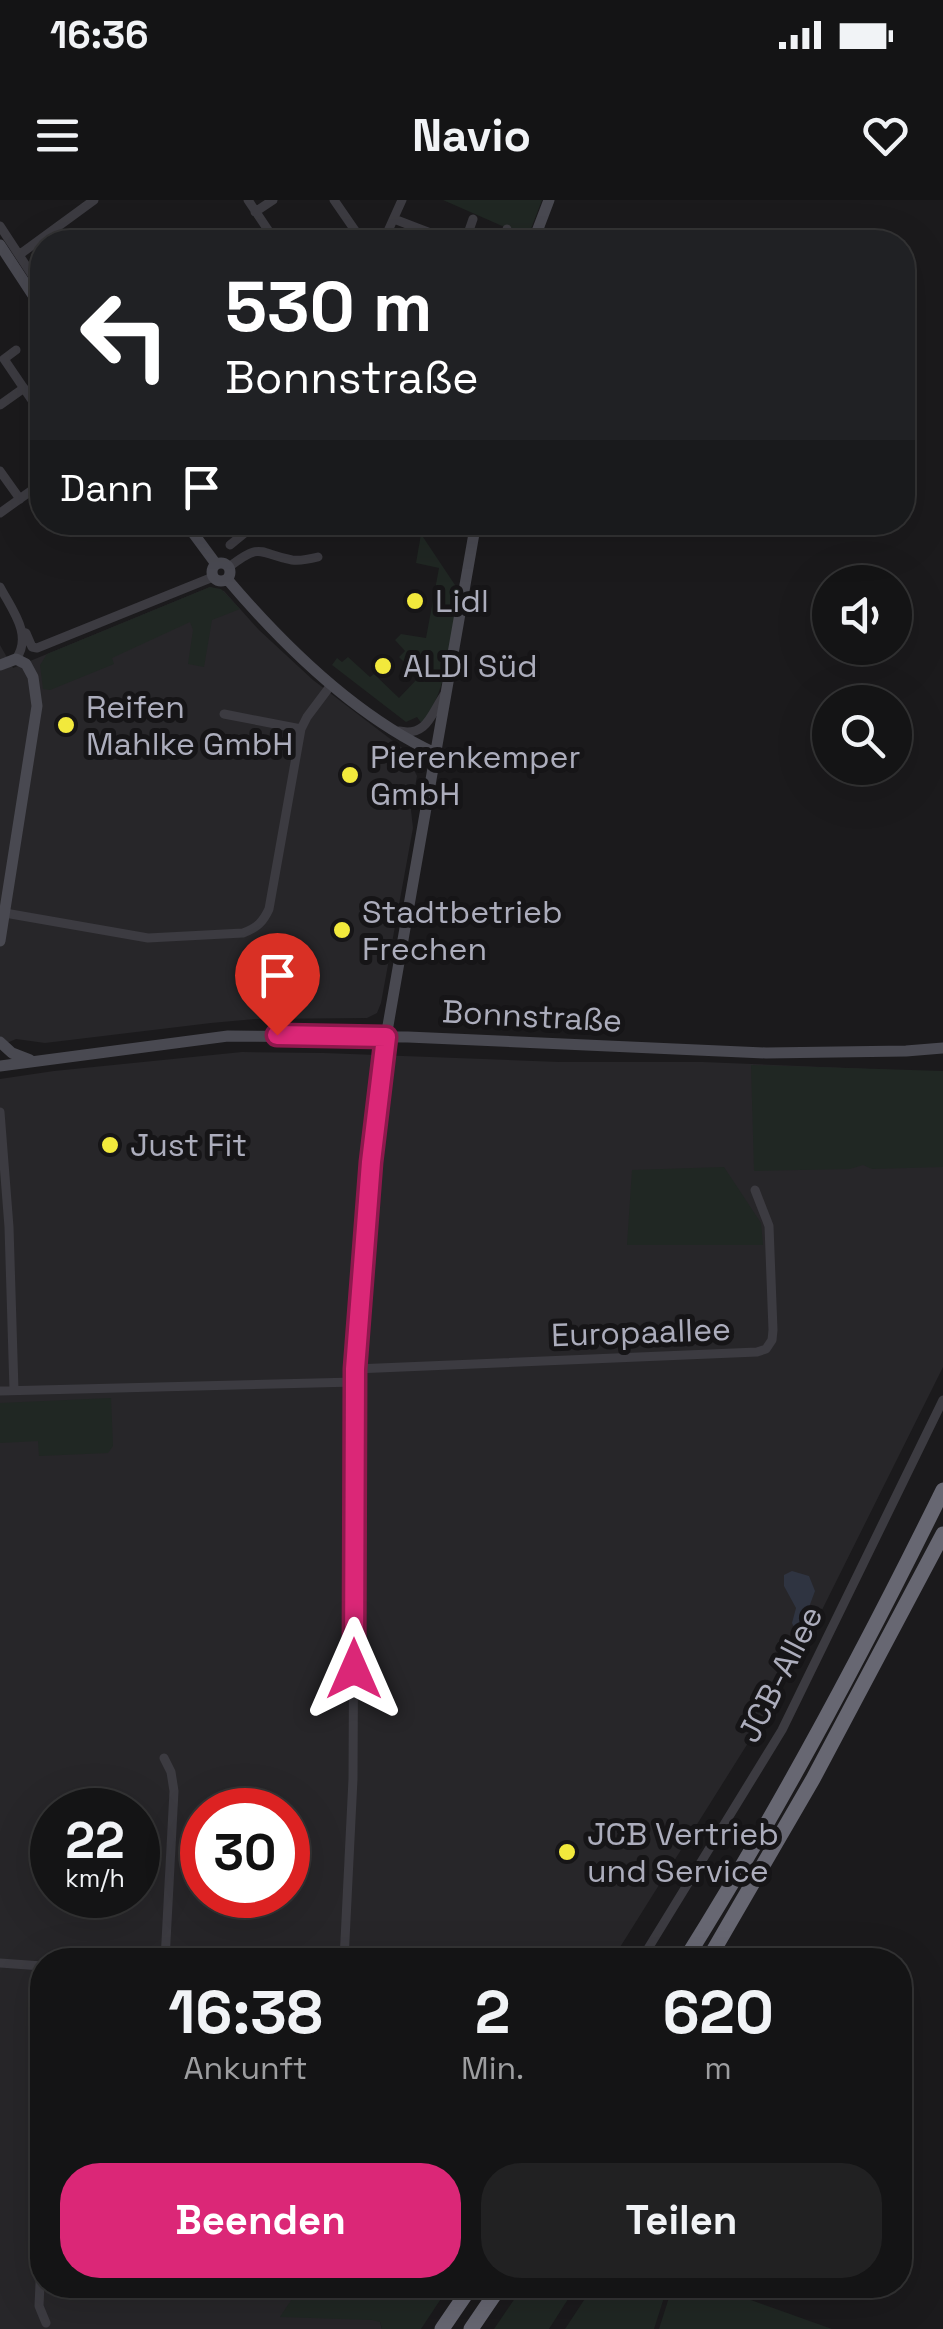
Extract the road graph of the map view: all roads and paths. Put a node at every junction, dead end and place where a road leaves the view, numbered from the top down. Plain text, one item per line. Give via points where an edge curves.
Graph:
1 (94, 200) edge
2 (248, 200) edge
3 (273, 200) edge
4 (334, 200) edge
5 (402, 200) edge
6 (549, 200) edge
7 (255, 212) junction
8 (473, 218) dead end
9 (394, 219) junction
10 (0, 226) edge
11 (52, 230) edge
12 (268, 230) edge
13 (354, 230) edge
14 (389, 230) edge
15 (423, 230) edge
16 (469, 230) edge
17 (538, 230) edge
18 (0, 244) edge
19 (30, 246) edge
20 (19, 254) junction
21 (30, 271) edge
22 (30, 290) edge
23 (16, 350) dead end
24 (24, 388) junction
25 (30, 397) edge
26 (0, 405) edge
27 (0, 472) edge
28 (30, 491) edge
29 (20, 498) junction
30 (0, 512) edge
31 (194, 535) edge
32 (243, 535) edge
33 (245, 535) edge
34 (474, 535) edge
35 (230, 545) dead end
36 (254, 552) junction
37 (318, 557) dead end
38 (221, 572) junction
39 (0, 587) edge
40 (23, 632) junction
41 (7, 662) edge
42 (331, 685) junction
43 (446, 693) junction
44 (224, 714) dead end
45 (391, 728) junction
46 (301, 729) junction
47 (435, 753) junction
48 (5, 913) junction
49 (0, 941) edge
50 (386, 1037) junction
51 (0, 1042) edge
52 (943, 1048) edge
53 (34, 1062) junction
54 (1, 1069) edge
55 (0, 1112) edge
56 (755, 1190) dead end
57 (355, 1369) junction
58 (355, 1382) junction
59 (14, 1390) junction
60 (0, 1391) edge
61 (943, 1400) edge
62 (943, 1490) edge
63 (943, 1534) edge
64 (164, 1758) dead end
65 (166, 1948) edge
66 (345, 1948) edge
67 (648, 1948) edge
68 (692, 1948) edge
69 (715, 1948) edge
70 (0, 1963) edge
71 (30, 1965) edge
72 (39, 2298) edge
73 (463, 2298) edge
74 (493, 2298) edge
75 (46, 2323) dead end
76 (442, 2329) edge
77 (471, 2329) edge

1 - 11 street
2 - 7 street
3 - 7 street
4 - 13 street
5 - 9 street
6 - 17 street
7 - 12 street
8 - 16 street
9 - 14 street
9 - 15 street
10 - 20 street
18 - 22 street
19 - 20 street
20 - 21 street
23 - 24 street via 4,359
24 - 25 street
24 - 26 street
27 - 29 street
28 - 29 street
29 - 30 street
31 - 38 street
32 - 35 street
33 - 36 street
34 - 43 street
36 - 37 street via 295,561
36 - 38 street
38 - 40 street via 38,648
38 - 42 street
39 - 40 street
40 - 41 street via 24,646
41 - 48 street via 30,669 37,712
42 - 45 street
42 - 46 street
43 - 45 street via 420,730
43 - 47 street
44 - 46 street
45 - 47 street
46 - 48 street via 269,908 254,929 148,938
47 - 50 street
48 - 49 street
50 - 52 street, Bonnstraße via 766,1053
50 - 53 street, Bonnstraße via 228,1036
50 - 57 street
51 - 53 street
53 - 54 street, Bonnstraße
55 - 59 street
56 - 57 street, Europaallee via 769,1226 773,1330 766,1349
57 - 58 street
58 - 59 street
58 - 66 street via 353,1780
59 - 60 street
61 - 67 street, JCB-Allee via 782,1730
62 - 68 highway via 798,1766
63 - 69 highway
64 - 65 street via 174,1791
70 - 71 street
72 - 75 street
73 - 76 highway
74 - 77 highway

